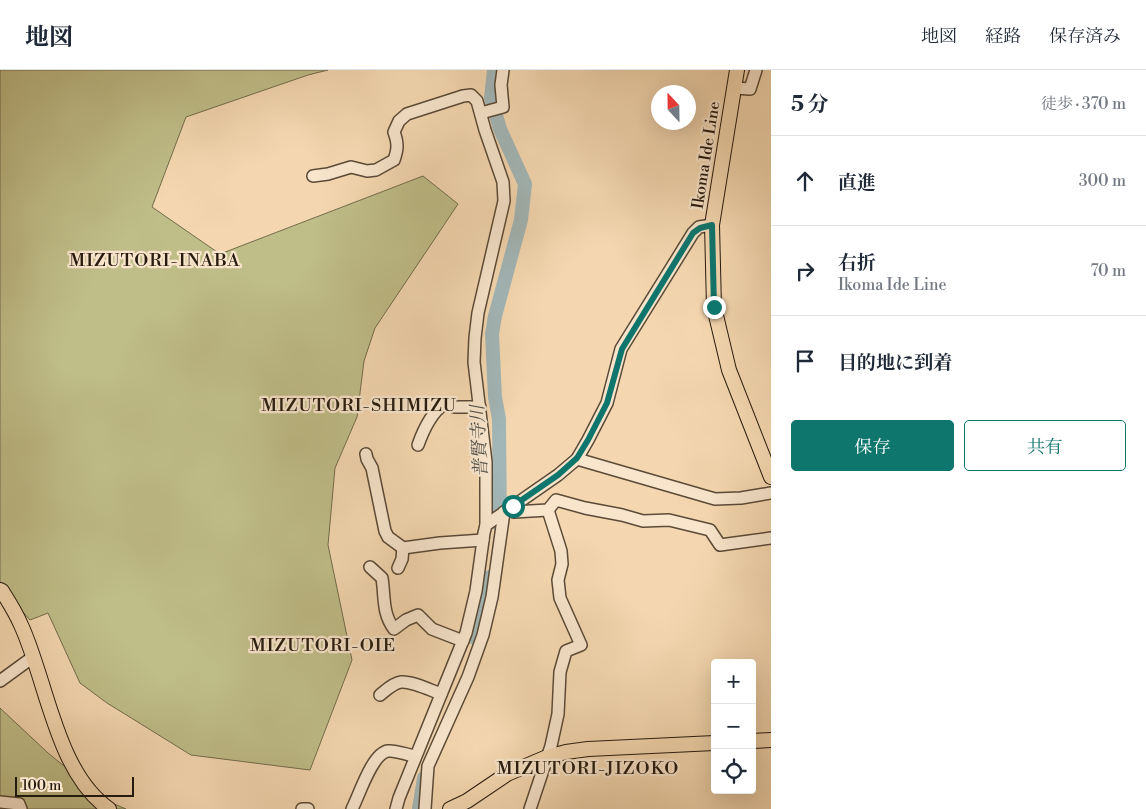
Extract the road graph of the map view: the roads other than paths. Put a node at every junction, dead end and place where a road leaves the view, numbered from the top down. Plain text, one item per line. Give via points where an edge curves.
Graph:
1 (502, 70) edge
2 (737, 70) edge
3 (756, 70) edge
4 (734, 88) junction
5 (483, 112) junction
6 (313, 176) dead end
7 (712, 225) junction
8 (480, 407) junction
9 (418, 445) dead end
10 (366, 454) dead end
11 (577, 458) junction
12 (771, 477) edge
13 (771, 493) edge
14 (548, 510) junction
15 (500, 515) junction
16 (771, 538) edge
17 (483, 540) junction
18 (402, 548) junction
19 (370, 567) dead end
20 (398, 568) dead end
21 (0, 590) edge
22 (467, 635) junction
23 (33, 657) junction
24 (0, 681) edge
25 (441, 694) junction
26 (380, 696) dead end
27 (771, 740) edge
28 (756, 741) edge
29 (711, 743) edge
30 (415, 756) junction
31 (547, 757) junction
32 (0, 802) edge
33 (21, 809) edge
34 (109, 809) edge
35 (302, 809) edge
36 (308, 809) edge
37 (352, 809) edge
38 (396, 809) edge
39 (425, 809) edge
40 (450, 809) edge
41 (530, 809) edge

1 - 5 street via 503,107
2 - 4 main road, Ikoma Ide Line
3 - 4 street via 750,89
4 - 7 main road, Ikoma Ide Line
5 - 6 street via 471,95 407,114 394,132 398,149 394,160 376,170 351,167
5 - 8 street via 503,182 504,201 475,338 474,362
7 - 11 street via 693,233 622,349 607,403
7 - 12 main road, Ikoma Ide Line via 714,307 718,328 736,390
8 - 9 street via 444,404 423,431
8 - 15 street via 486,462
10 - 18 street via 385,531
11 - 13 street via 715,499
11 - 15 street
14 - 15 street
14 - 16 street via 556,500 643,521 687,523 710,530 720,545
14 - 31 street via 561,551 560,598 581,645 566,651 560,672 558,714
15 - 17 street
15 - 39 street via 492,597 483,635 428,766
17 - 18 street
17 - 22 street
18 - 20 street
19 - 22 street via 382,578 385,611 394,629 418,615 432,629
21 - 23 main road via 22,626
22 - 25 street
23 - 24 street
23 - 34 main road via 77,775
25 - 26 street via 401,682
25 - 30 street
27 - 28 main road
29 - 31 main road via 588,749
30 - 37 street via 387,751 382,754 366,774
30 - 38 street
31 - 40 main road via 507,774
31 - 41 street
32 - 33 street via 19,804
35 - 36 street

